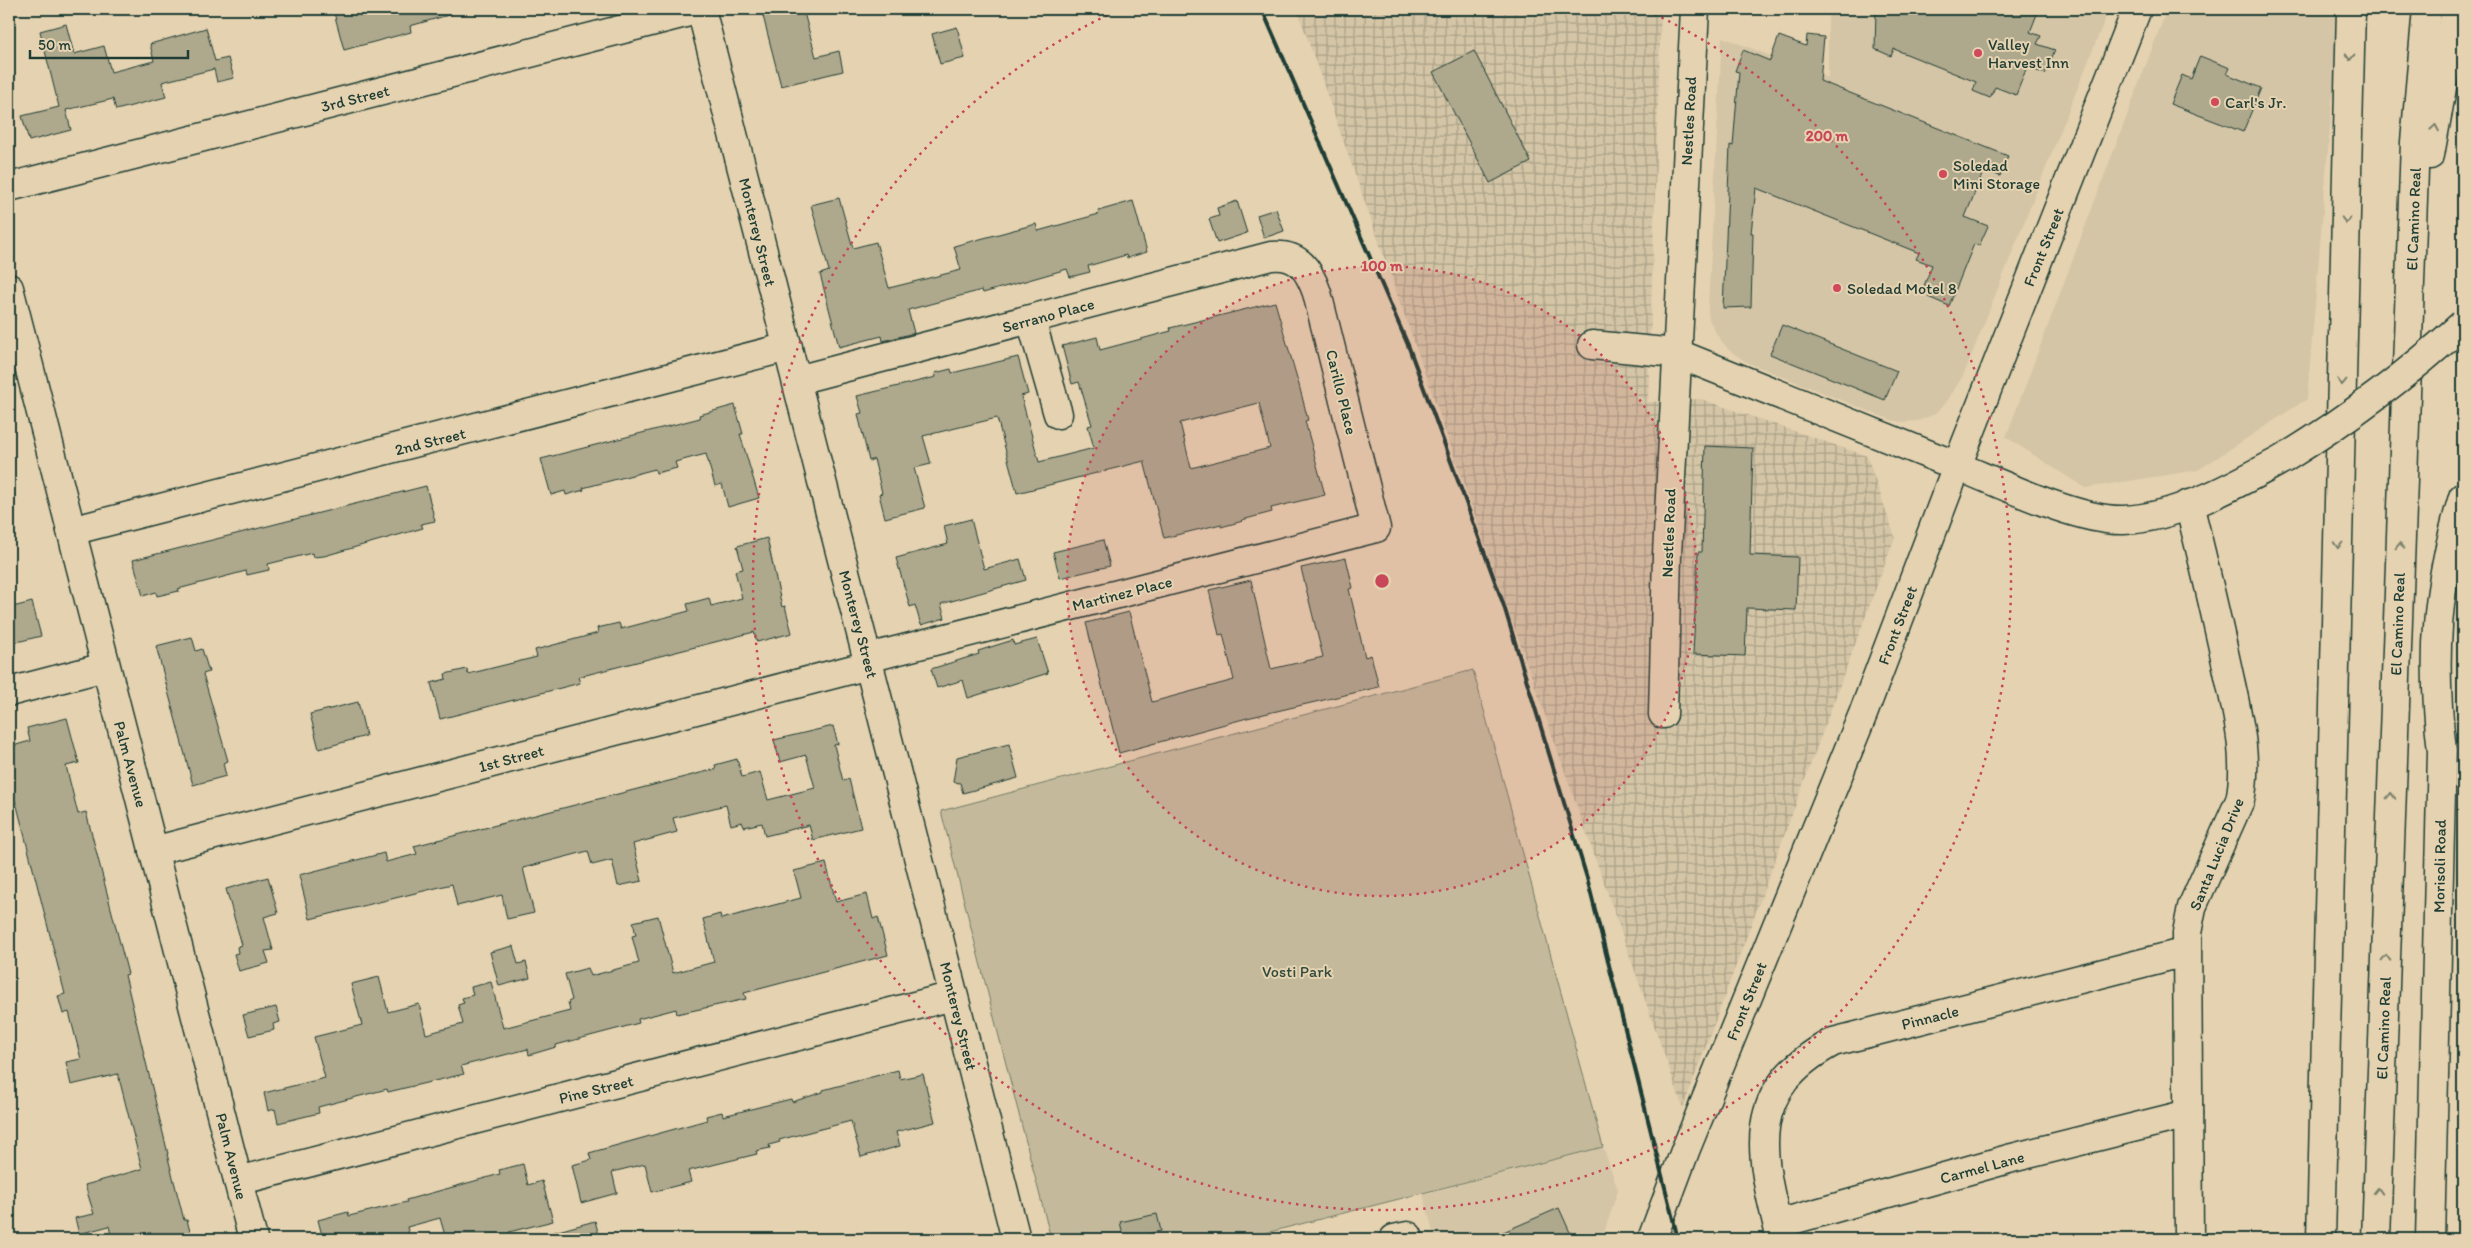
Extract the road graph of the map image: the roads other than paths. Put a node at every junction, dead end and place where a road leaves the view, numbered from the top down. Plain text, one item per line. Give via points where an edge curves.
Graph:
1 (701, 9) edge
2 (1694, 9) edge
3 (2137, 9) edge
4 (2351, 9) edge
5 (2427, 9) edge
6 (2456, 9) edge
7 (9, 187) edge
8 (1298, 261) joint
9 (2411, 262) junction
10 (9, 288) edge
11 (1032, 320) junction
12 (2463, 324) edge
13 (1592, 345) dead end
14 (788, 347) junction
15 (1676, 353) junction
16 (797, 380) junction
17 (1058, 414) dead end
18 (1957, 466) junction
19 (2463, 496) edge
20 (2189, 504) junction
21 (1376, 528) joint
22 (71, 531) junction
23 (869, 662) junction
24 (105, 667) junction
25 (9, 692) edge
26 (1664, 714) dead end
27 (153, 851) junction
28 (2186, 952) junction
29 (953, 996) junction
30 (2188, 1114) junction
31 (238, 1181) junction
32 (1780, 1232) edge
33 (253, 1239) edge
34 (1016, 1239) edge
35 (1652, 1239) edge
36 (2189, 1239) edge
37 (2321, 1239) edge
38 (2376, 1239) edge
39 (2430, 1239) edge

1 - 7 main road, 3rd Street
1 - 14 main road, Monterey Street
2 - 15 main road, Nestles Road
3 - 18 main road, Front Street
4 -> 37 main road
5 - 9 main road, El Camino Real via 2415,142
9 -> 6 main road
8 - 11 main road, Serrano Place via 1282,255 1271,256
8 - 21 main road, Carillo Place via 1311,277 1317,293
38 -> 9 main road, El Camino Real
10 - 22 main road, Palm Avenue
11 - 16 main road, Serrano Place
11 - 17 main road
12 - 20 main road, bridge via 2382,393 2330,430 2237,484
13 - 15 main road
14 - 16 main road, Monterey Street
14 - 22 main road, 2nd Street
15 - 18 main road
15 - 26 main road, Nestles Road
16 - 23 main road, Monterey Street
18 - 20 main road via 2054,504 2097,517 2122,520 2148,518
18 - 35 main road, Front Street via 1863,714
19 - 39 main road, Morisoli Road via 2441,587 2435,666 2442,751
20 - 28 main road, Santa Lucia Drive via 2238,718 2244,781 2240,800 2192,907
21 - 23 main road, Martinez Place
22 - 24 main road, Palm Avenue
23 - 27 main road, 1st Street
23 - 29 main road, Monterey Street
24 - 25 main road
24 - 27 main road, Palm Avenue
27 - 31 main road, Palm Avenue
28 - 30 main road, Santa Lucia Drive
28 - 32 main road, Pinnacle via 1833,1042 1810,1054 1791,1071 1776,1092 1767,1117 1763,1142 1766,1177
29 - 31 main road, Pine Street
29 - 34 main road, Monterey Street
30 - 32 main road, Carmel Lane via 2012,1158
30 - 36 main road, Santa Lucia Drive
31 - 33 main road, Palm Avenue

